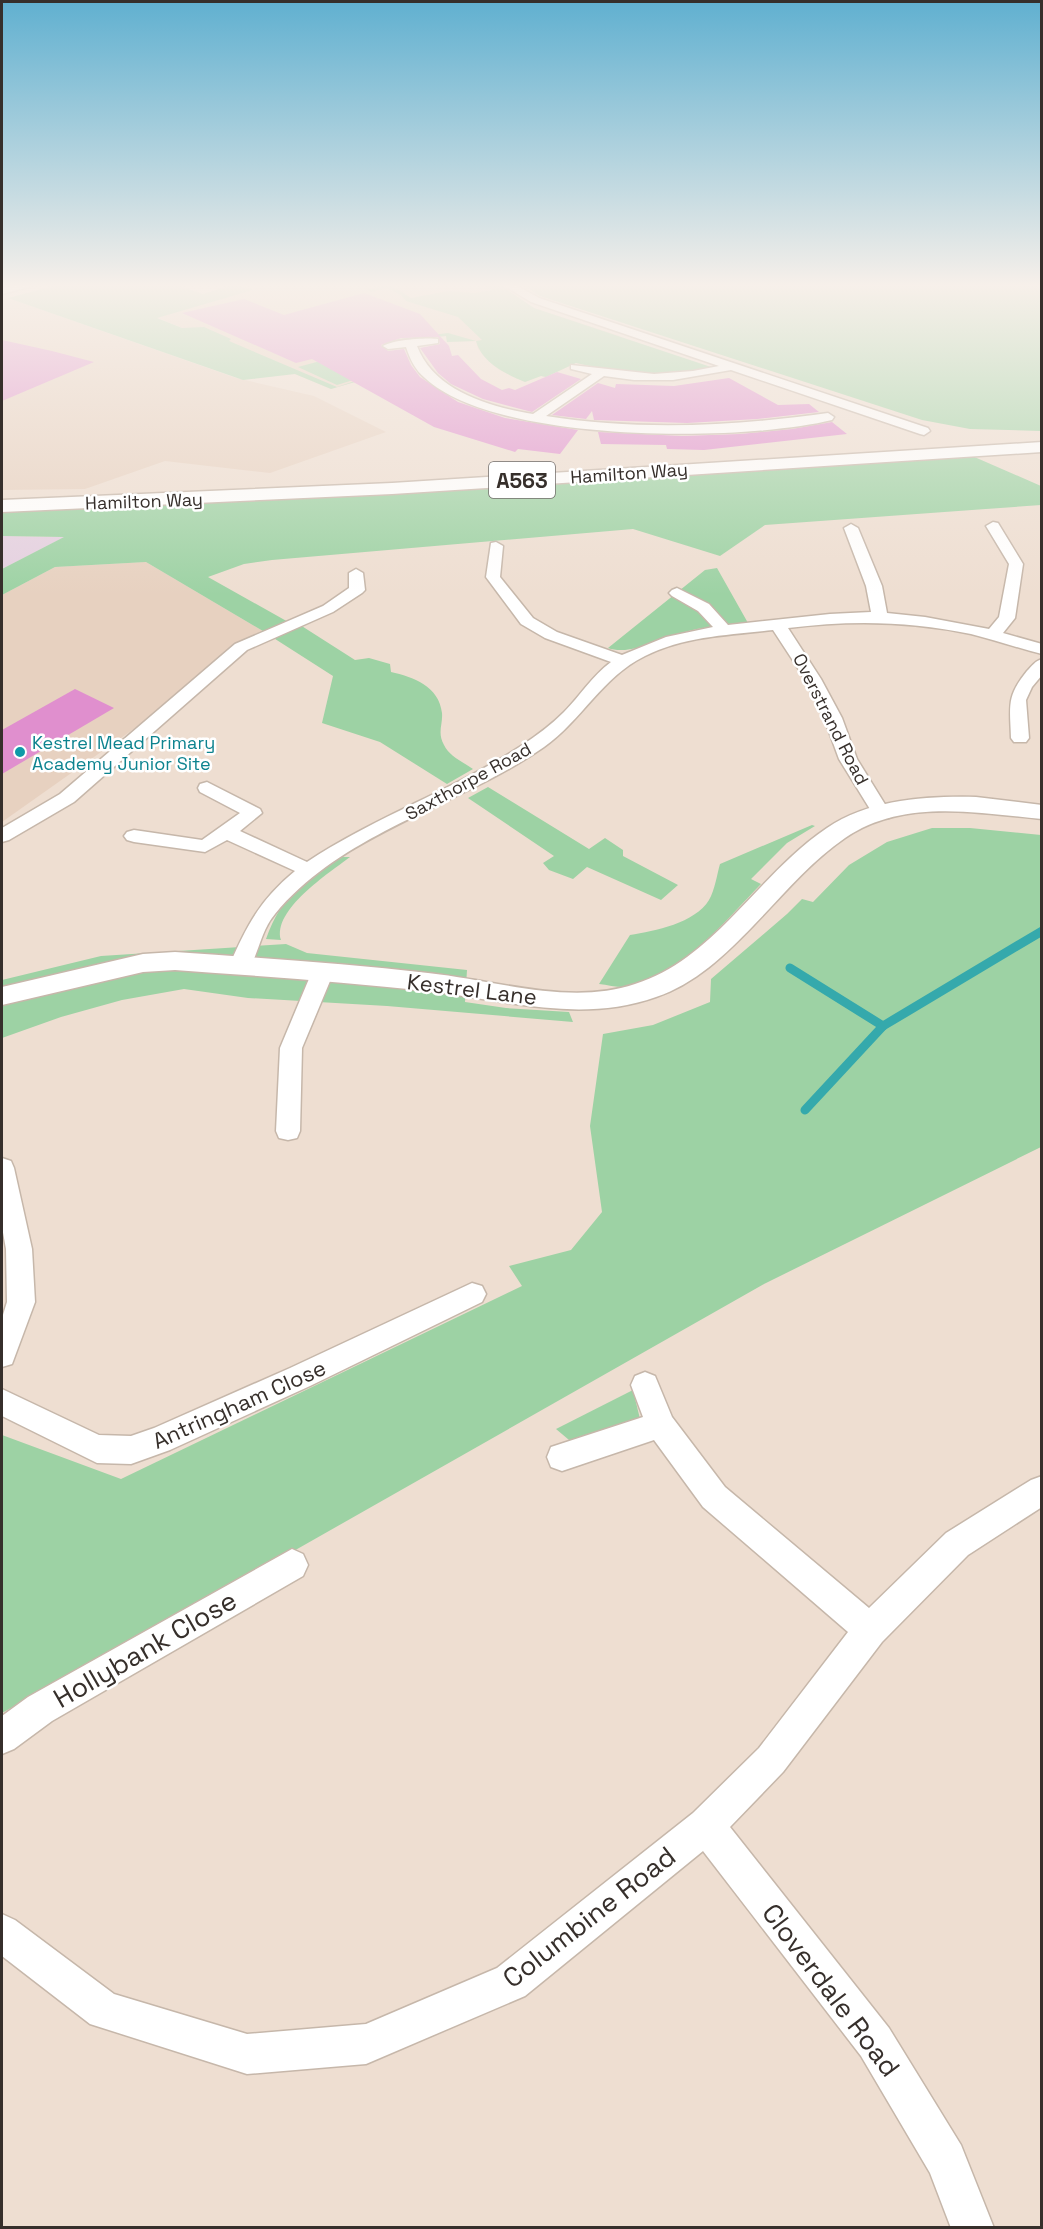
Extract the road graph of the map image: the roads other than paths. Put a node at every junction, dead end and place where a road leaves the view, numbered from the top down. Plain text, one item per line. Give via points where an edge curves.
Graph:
1 (444, 387) edge
2 (581, 387) edge
3 (794, 387) edge
4 (537, 417) junction
5 (828, 417) dead end
6 (924, 431) dead end
7 (1041, 447) edge
8 (2, 506) edge
9 (993, 526) dead end
10 (850, 528) dead end
11 (496, 546) dead end
12 (356, 573) dead end
13 (677, 593) dead end
14 (880, 618) junction
15 (778, 625) junction
16 (723, 630) junction
17 (993, 634) junction
18 (1041, 649) edge
19 (623, 661) junction
20 (1041, 664) edge
21 (1020, 738) dead end
22 (207, 788) dead end
23 (1041, 812) edge
24 (882, 814) junction
25 (226, 832) junction
26 (2, 836) edge
27 (134, 836) dead end
28 (308, 869) junction
29 (240, 966) junction
30 (322, 974) junction
31 (2, 996) edge
32 (288, 1131) dead end
33 (2, 1168) edge
34 (472, 1294) dead end
35 (2, 1354) edge
36 (645, 1385) dead end
37 (2, 1402) edge
38 (660, 1425) junction
39 (562, 1457) dead end
40 (1041, 1490) edge
41 (292, 1565) dead end
42 (870, 1630) junction
43 (2, 1737) edge
44 (706, 1826) junction
45 (2, 1933) edge
46 (973, 2228) edge

1 - 4 street via 480,403
2 - 4 street
3 - 6 street
4 - 5 street via 613,428 688,430
7 - 8 highway, Hamilton Way / A563 via 450,486
9 - 17 street via 1016,564 1007,618
10 - 14 street via 874,586
11 - 19 street via 493,577 527,621 551,635
12 - 26 street via 357,590 328,609 241,647 67,798
13 - 16 street via 699,602
14 - 15 street, Saxthorpe Road
14 - 17 street, Saxthorpe Road
15 - 16 street, Saxthorpe Road
15 - 24 street, Overstrand Road via 813,679 848,759
16 - 19 street, Saxthorpe Road via 680,637
17 - 18 street, Saxthorpe Road
19 - 28 street, Saxthorpe Road via 609,670 558,727 512,760
20 - 21 street via 1023,686 1018,700
22 - 25 street via 252,813
23 - 24 street, Kestrel Lane via 969,804 904,808
24 - 30 street, Kestrel Lane via 838,832 803,860 700,963 668,984 627,996 587,1001 542,998 429,982
25 - 27 street via 205,846
25 - 28 street
28 - 29 street, Saxthorpe Road via 264,913
29 - 30 street, Kestrel Lane
29 - 31 street, Kestrel Lane via 143,963
30 - 32 street via 291,1048
33 - 35 street via 19,1249 21,1302
34 - 37 street, Antringham Close via 300,1377 131,1450 97,1449
36 - 38 street
38 - 39 street
38 - 42 street via 714,1497
40 - 42 street, Columbine Road via 957,1544
41 - 43 street, Hollybank Close via 40,1709
42 - 44 street, Columbine Road via 771,1760
44 - 45 street, Columbine Road via 511,1982 366,2044 247,2054 104,2010
44 - 46 street, Cloverdale Road via 875,2042 946,2160

